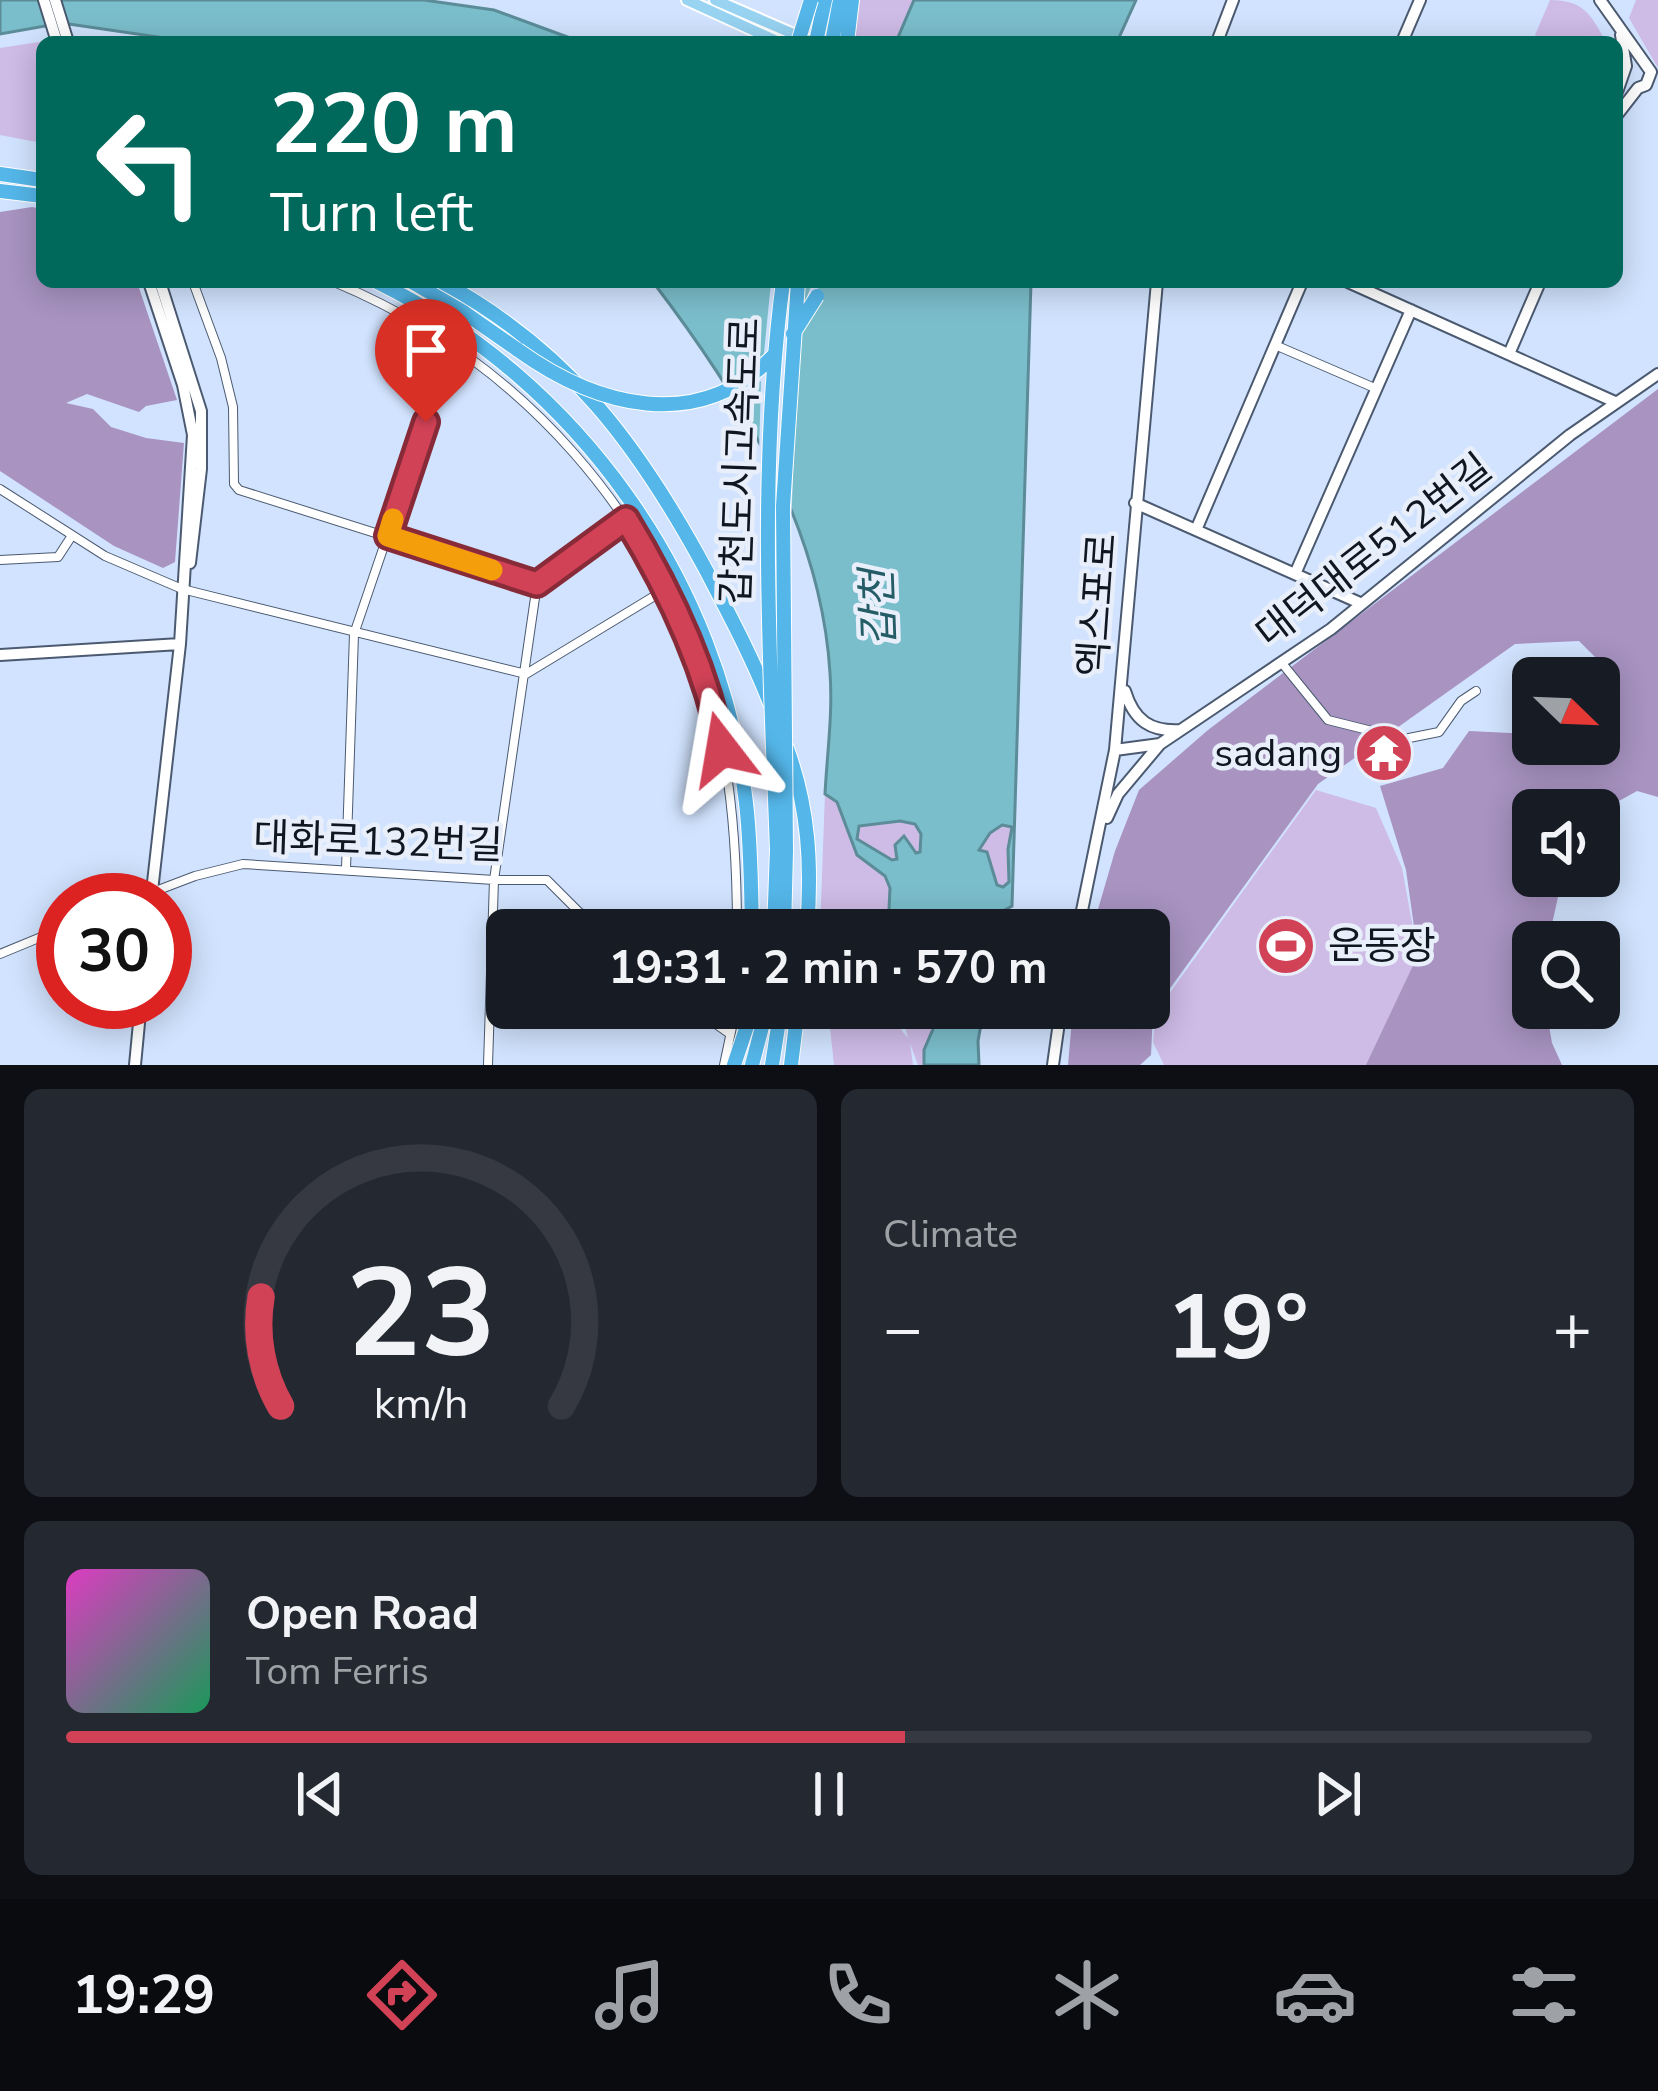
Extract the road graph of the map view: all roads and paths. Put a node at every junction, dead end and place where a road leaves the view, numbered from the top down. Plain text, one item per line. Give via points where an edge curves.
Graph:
1 (44, 0) edge
2 (55, 0) edge
3 (811, 0) edge
4 (825, 0) edge
5 (840, 0) edge
6 (852, 0) edge
7 (1233, 0) edge
8 (1420, 0) edge
9 (1600, 0) edge
10 (690, 2) edge
11 (720, 2) edge
12 (742, 19) junction
13 (1619, 26) junction
14 (55, 36) edge
15 (66, 36) edge
16 (769, 36) edge
17 (795, 36) edge
18 (800, 36) edge
19 (816, 36) edge
20 (833, 36) edge
21 (848, 36) edge
22 (1219, 36) edge
23 (1405, 36) edge
24 (1620, 36) edge
25 (1623, 55) edge
26 (1625, 70) junction
27 (1651, 70) edge
28 (1623, 76) edge
29 (1640, 88) junction
30 (1658, 93) edge
31 (1623, 108) edge
32 (0, 174) edge
33 (36, 179) edge
34 (0, 191) edge
35 (36, 195) edge
36 (151, 288) edge
37 (162, 288) edge
38 (196, 288) edge
39 (347, 288) edge
40 (388, 288) edge
41 (421, 288) edge
42 (452, 288) edge
43 (781, 288) edge
44 (798, 288) edge
45 (819, 288) edge
46 (1156, 288) edge
47 (1299, 288) edge
48 (1362, 288) edge
49 (1537, 288) edge
50 (1411, 310) junction
51 (1274, 345) junction
52 (452, 346) junction
53 (1509, 354) junction
54 (1658, 374) edge
55 (1377, 388) junction
56 (1616, 401) junction
57 (0, 489) edge
58 (1135, 503) junction
59 (626, 519) junction
60 (1196, 530) junction
61 (388, 536) junction
62 (71, 537) junction
63 (0, 560) edge
64 (1295, 574) junction
65 (537, 584) junction
66 (182, 590) junction
67 (666, 590) junction
68 (1360, 603) junction
69 (355, 634) junction
70 (180, 644) junction
71 (0, 655) edge
72 (1281, 662) junction
73 (526, 674) junction
74 (1123, 682) junction
75 (1476, 691) dead end
76 (1185, 730) junction
77 (1160, 744) junction
78 (1115, 750) junction
79 (1101, 832) junction
80 (782, 850) junction
81 (346, 869) junction
82 (154, 873) edge
83 (494, 880) junction
84 (192, 882) edge
85 (576, 909) edge
86 (736, 909) edge
87 (751, 909) edge
88 (776, 909) edge
89 (783, 909) edge
90 (808, 909) edge
91 (1083, 909) edge
92 (36, 939) edge
93 (0, 954) edge
94 (138, 1029) edge
95 (723, 1029) edge
96 (732, 1029) edge
97 (745, 1029) edge
98 (761, 1029) edge
99 (778, 1029) edge
100 (795, 1029) edge
101 (1057, 1029) edge
102 (731, 1035) junction
103 (135, 1065) edge
104 (488, 1065) edge
105 (724, 1065) edge
106 (734, 1065) edge
107 (752, 1065) edge
108 (772, 1065) edge
109 (791, 1065) edge
110 (1053, 1065) edge

1 - 14 street
2 - 15 street
3 - 18 highway, bridge
4 - 19 highway
5 - 20 highway
6 - 21 highway
7 - 22 street
8 - 23 street
9 - 13 street
10 - 12 main road
11 - 12 main road
12 - 16 main road
12 - 17 main road
13 - 24 street
13 - 27 street
25 - 26 street
26 - 27 street via 1638,60
26 - 28 street
26 - 29 street via 1629,86
27 - 29 street
29 - 30 street
29 - 31 street
32 - 33 highway
34 - 35 highway
36 - 66 street via 193,435
37 - 66 street via 201,411 195,538
38 - 61 street via 233,407 234,484
39 - 52 street
40 - 87 highway via 522,378 591,448 653,536 700,628 727,706 746,802
41 - 45 highway, bridge via 562,380 652,405 736,384 768,362
42 - 90 highway via 510,324 576,381 635,450 682,527 753,659 801,786
43 - 80 highway, 갑천도시고속도로, bridge via 766,587
44 - 80 highway, 갑천도시고속도로, bridge via 783,506
46 - 58 street, 엑스포로
47 - 51 street
48 - 50 street
49 - 53 street
50 - 53 street
50 - 55 street
51 - 55 street
51 - 60 street
52 - 59 street via 552,425
52 - 61 street
53 - 56 street
54 - 56 street, 대덕대로512번길
55 - 64 street
56 - 68 street, 대덕대로512번길
57 - 62 street
58 - 60 street
58 - 74 street, 엑스포로
59 - 65 street
59 - 67 street
60 - 64 street
61 - 65 street
61 - 69 street
62 - 63 street via 58,557
62 - 66 street
64 - 68 street
65 - 73 street
66 - 69 street
66 - 70 street
67 - 73 street
67 - 86 street via 715,716
68 - 72 street, 대덕대로512번길
69 - 73 street
69 - 81 street
70 - 71 street
70 - 82 street
72 - 75 street via 1328,720 1404,740 1439,732
72 - 76 street, 대덕대로512번길
73 - 83 street
74 - 76 street via 1147,726
74 - 78 street, 엑스포로
76 - 77 street, 대덕대로512번길
77 - 78 street, 대덕대로512번길
77 - 79 street via 1118,794
78 - 79 street, 엑스포로
79 - 91 street, 엑스포로
80 - 88 highway, 갑천도시고속도로
80 - 89 highway, 갑천도시고속도로
81 - 83 street, 대화로132번길
81 - 84 street, 대화로132번길 via 243,864
83 - 85 street, 대화로132번길 via 548,880
83 - 104 street
92 - 93 street
94 - 103 street
95 - 102 street
96 - 102 street
97 - 106 highway
98 - 107 highway
99 - 108 highway
100 - 109 highway
101 - 110 street
102 - 105 street

